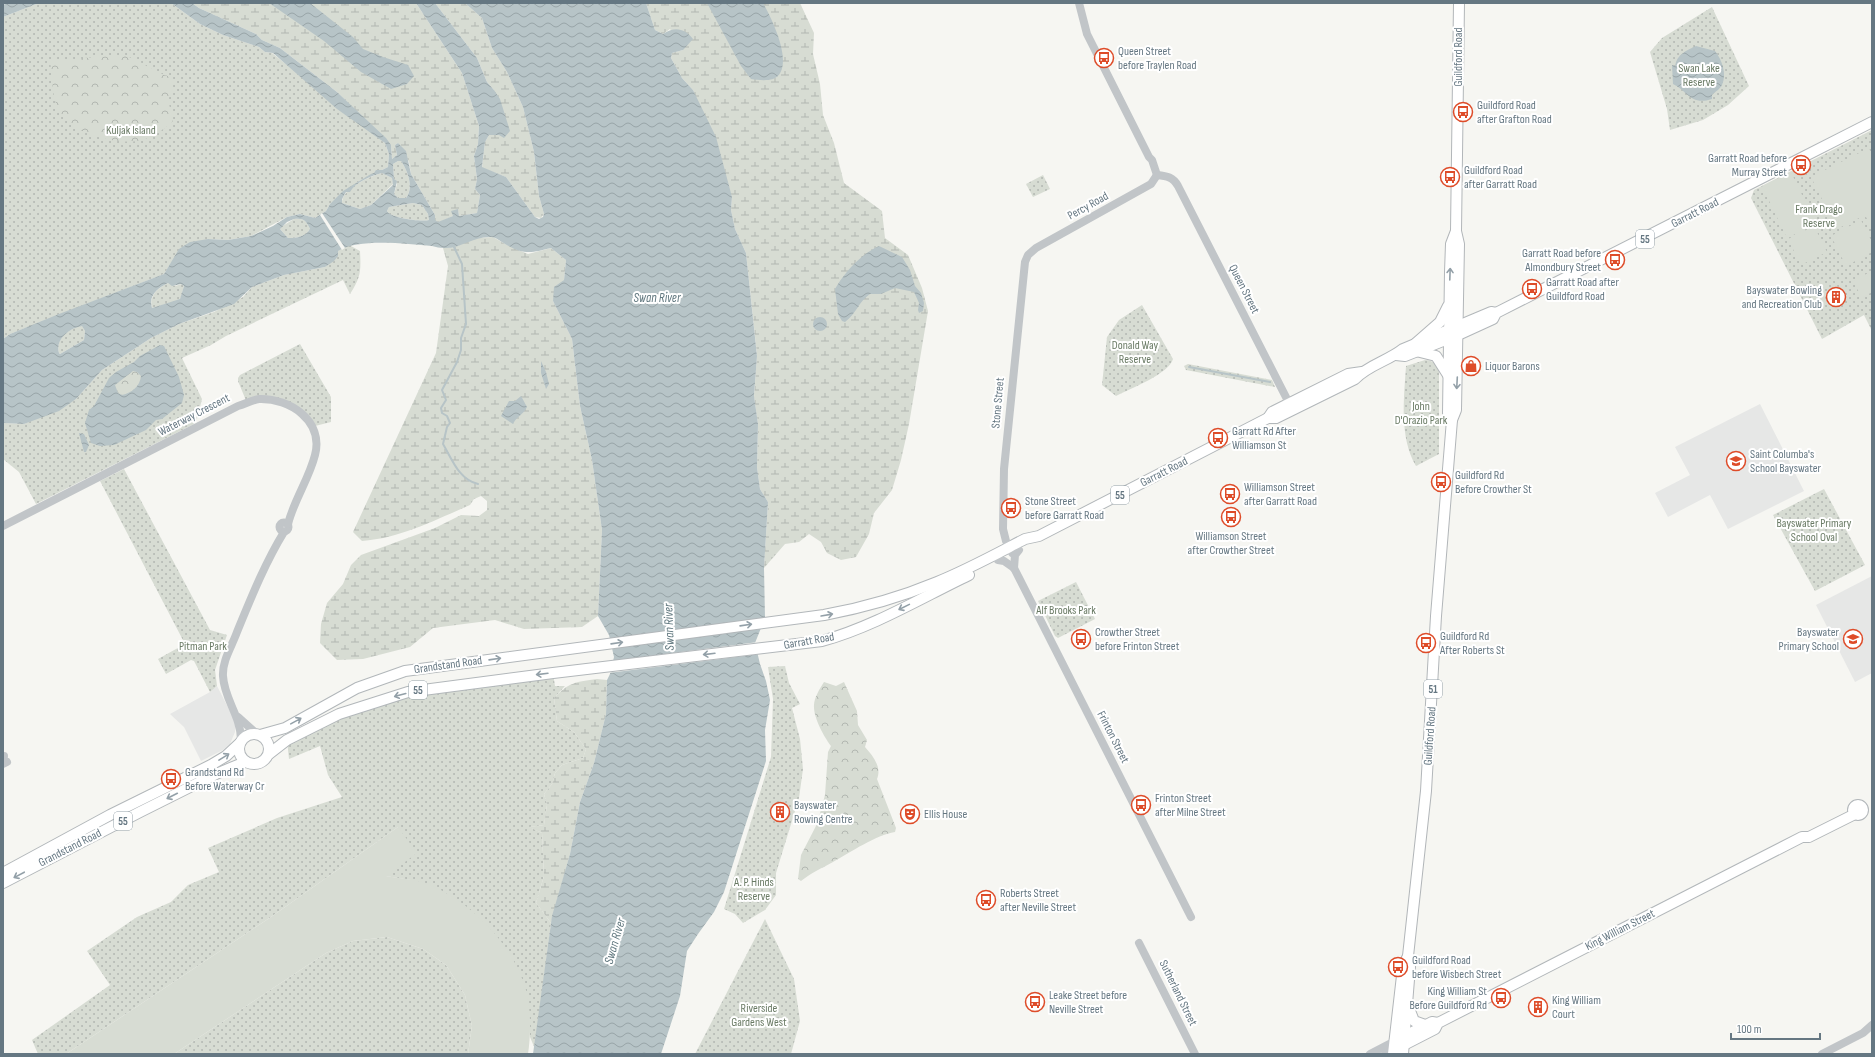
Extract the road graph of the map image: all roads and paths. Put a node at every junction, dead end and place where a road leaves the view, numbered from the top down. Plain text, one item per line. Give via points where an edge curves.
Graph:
1 (1079, 3) edge
2 (1459, 3) edge
3 (1872, 122) edge
4 (1156, 176) junction
5 (1456, 230) junction
6 (1028, 255) joint
7 (1449, 304) junction
8 (1458, 330) junction
9 (1448, 334) junction
10 (1416, 347) junction
11 (1362, 372) junction
12 (1448, 377) junction
13 (1289, 403) junction
14 (1268, 418) junction
15 (1452, 420) junction
16 (3, 526) edge
17 (1013, 550) junction
18 (998, 560) junction
19 (1014, 568) junction
20 (578, 648) joint
21 (581, 670) joint
22 (238, 717) junction
23 (258, 734) junction
24 (240, 742) junction
25 (269, 754) junction
26 (246, 762) junction
27 (1872, 803) edge
28 (3, 873) edge
29 (3, 884) edge
30 (1191, 917) dead end
31 (1139, 943) dead end
32 (1408, 956) junction
33 (1408, 1003) junction
34 (1438, 1023) junction
35 (1424, 1025) junction
36 (1872, 1025) edge
37 (1872, 1030) edge
38 (1863, 1033) junction
39 (1397, 1047) edge
40 (1195, 1054) edge
41 (1370, 1054) edge
42 (1822, 1054) edge

1 - 4 street via 1087,34 1149,157 1148,161
2 - 5 main road, Guildford Road / 51
3 - 8 main road, Garratt Road / 55
4 - 6 street, Percy Road via 1151,184 1036,248
4 - 13 street, Queen Street via 1178,186
7 -> 5 main road, Guildford Road / 51 via 1452,244
5 - 8 main road, Guildford Road / 51 via 1459,244
6 - 17 street, Stone Street via 1023,272 1004,469 1003,530
7 - 9 main road, Guildford Road / 51
7 - 10 main road via 1440,322
8 - 9 main road, Garratt Road / 55
8 -> 15 main road, Guildford Road / 51 via 1456,410
9 - 10 main road, Garratt Road / 55
9 - 12 main road, Guildford Road / 51
10 - 11 main road, Garratt Road / 55
10 - 12 main road via 1436,356
11 - 13 main road, Garratt Road / 55 via 1348,374
11 - 14 main road, Garratt Road / 55 via 1354,379 1276,418
12 - 15 main road, Guildford Road / 51 via 1448,413
13 - 14 main road, Garratt Road / 55 via 1272,412
14 - 17 main road, Garratt Road / 55 via 1039,536 1025,539
15 - 32 main road, Guildford Road / 51 via 1426,791
16 - 22 street, Waterway Crescent via 238,406 258,399 294,406 306,418 316,434 316,454 224,665 225,687
17 - 18 main road, Garratt Road / 55
17 - 19 street
20 -> 17 main road, Garratt Road / 55 via 848,611 936,582
18 - 19 street
18 -> 21 main road, Garratt Road / 55 via 839,637
19 - 30 street, Frinton Street
23 -> 20 main road, Grandstand Road / 55 via 285,728 357,688 405,671
21 -> 25 main road, Grandstand Road / 55 via 430,688 384,699 339,714 287,740
22 - 23 street, Waterway Crescent
22 - 24 street, Waterway Crescent
23 - 24 main road, 55 via 248,735
23 - 25 main road via 268,742
24 - 26 main road via 239,754
28 -> 24 main road, Grandstand Road / 55 via 110,815 211,765 226,756
25 - 26 main road, 55 via 258,764
26 -> 29 main road, Grandstand Road / 55 via 140,812
27 - 34 main road, King William Street
31 - 40 street, Sutherland Street
32 - 33 main road, Guildford Road / 51
32 - 39 main road, Guildford Road / 51 via 1403,967
33 - 35 main road via 1414,1021
33 - 39 main road, Guildford Road / 51
34 - 35 main road, King William Street
34 - 39 main road, King William Street via 1435,1029
35 - 39 main road, King William Street
36 - 38 street
37 - 38 street
38 - 42 street
39 - 41 street, King William Street

